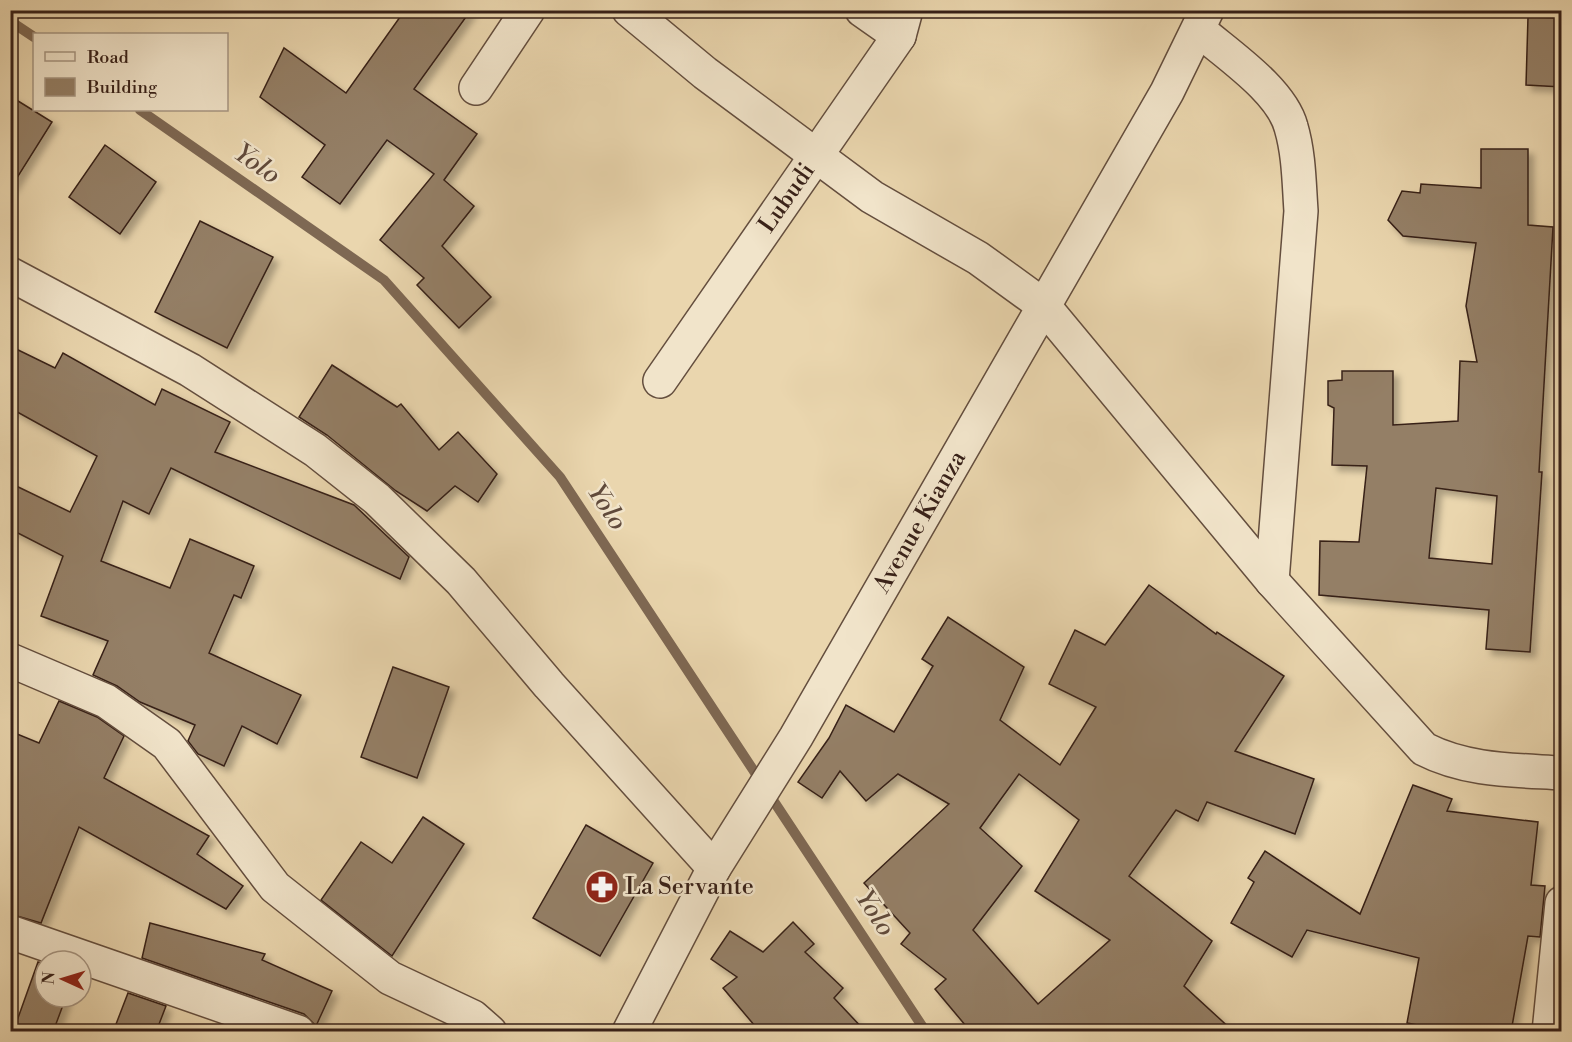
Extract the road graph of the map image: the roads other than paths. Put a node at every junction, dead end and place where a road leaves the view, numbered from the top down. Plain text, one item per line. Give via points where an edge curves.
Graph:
1 (528, 10) edge
2 (629, 10) edge
3 (862, 10) edge
4 (1203, 20) edge
5 (903, 23) edge
6 (476, 88) dead end
7 (816, 155) junction
8 (10, 274) edge
9 (1044, 305) junction
10 (660, 381) dead end
11 (1272, 581) junction
12 (10, 660) edge
13 (1562, 773) edge
14 (714, 868) junction
15 (1562, 903) edge
16 (10, 932) edge
17 (474, 1027) edge
18 (298, 1032) edge
19 (629, 1032) edge
20 (1549, 1032) edge

1 - 6 street
2 - 7 street via 705,73
3 - 5 street
4 - 9 street, Avenue Kianza via 1167,92
4 - 11 street via 1278,101 1291,125 1299,166 1301,211
5 - 7 street, Lubudi
7 - 9 street via 872,197 978,258
7 - 10 street, Lubudi
8 - 14 street via 190,370 315,450 376,499 461,582
9 - 11 street
9 - 14 street, Avenue Kianza via 796,737
11 - 13 street via 1424,749 1446,760 1488,769
12 - 17 street via 106,701 167,744 275,887 390,978
14 - 19 street, Avenue Kianza
15 - 20 street
16 - 18 street

